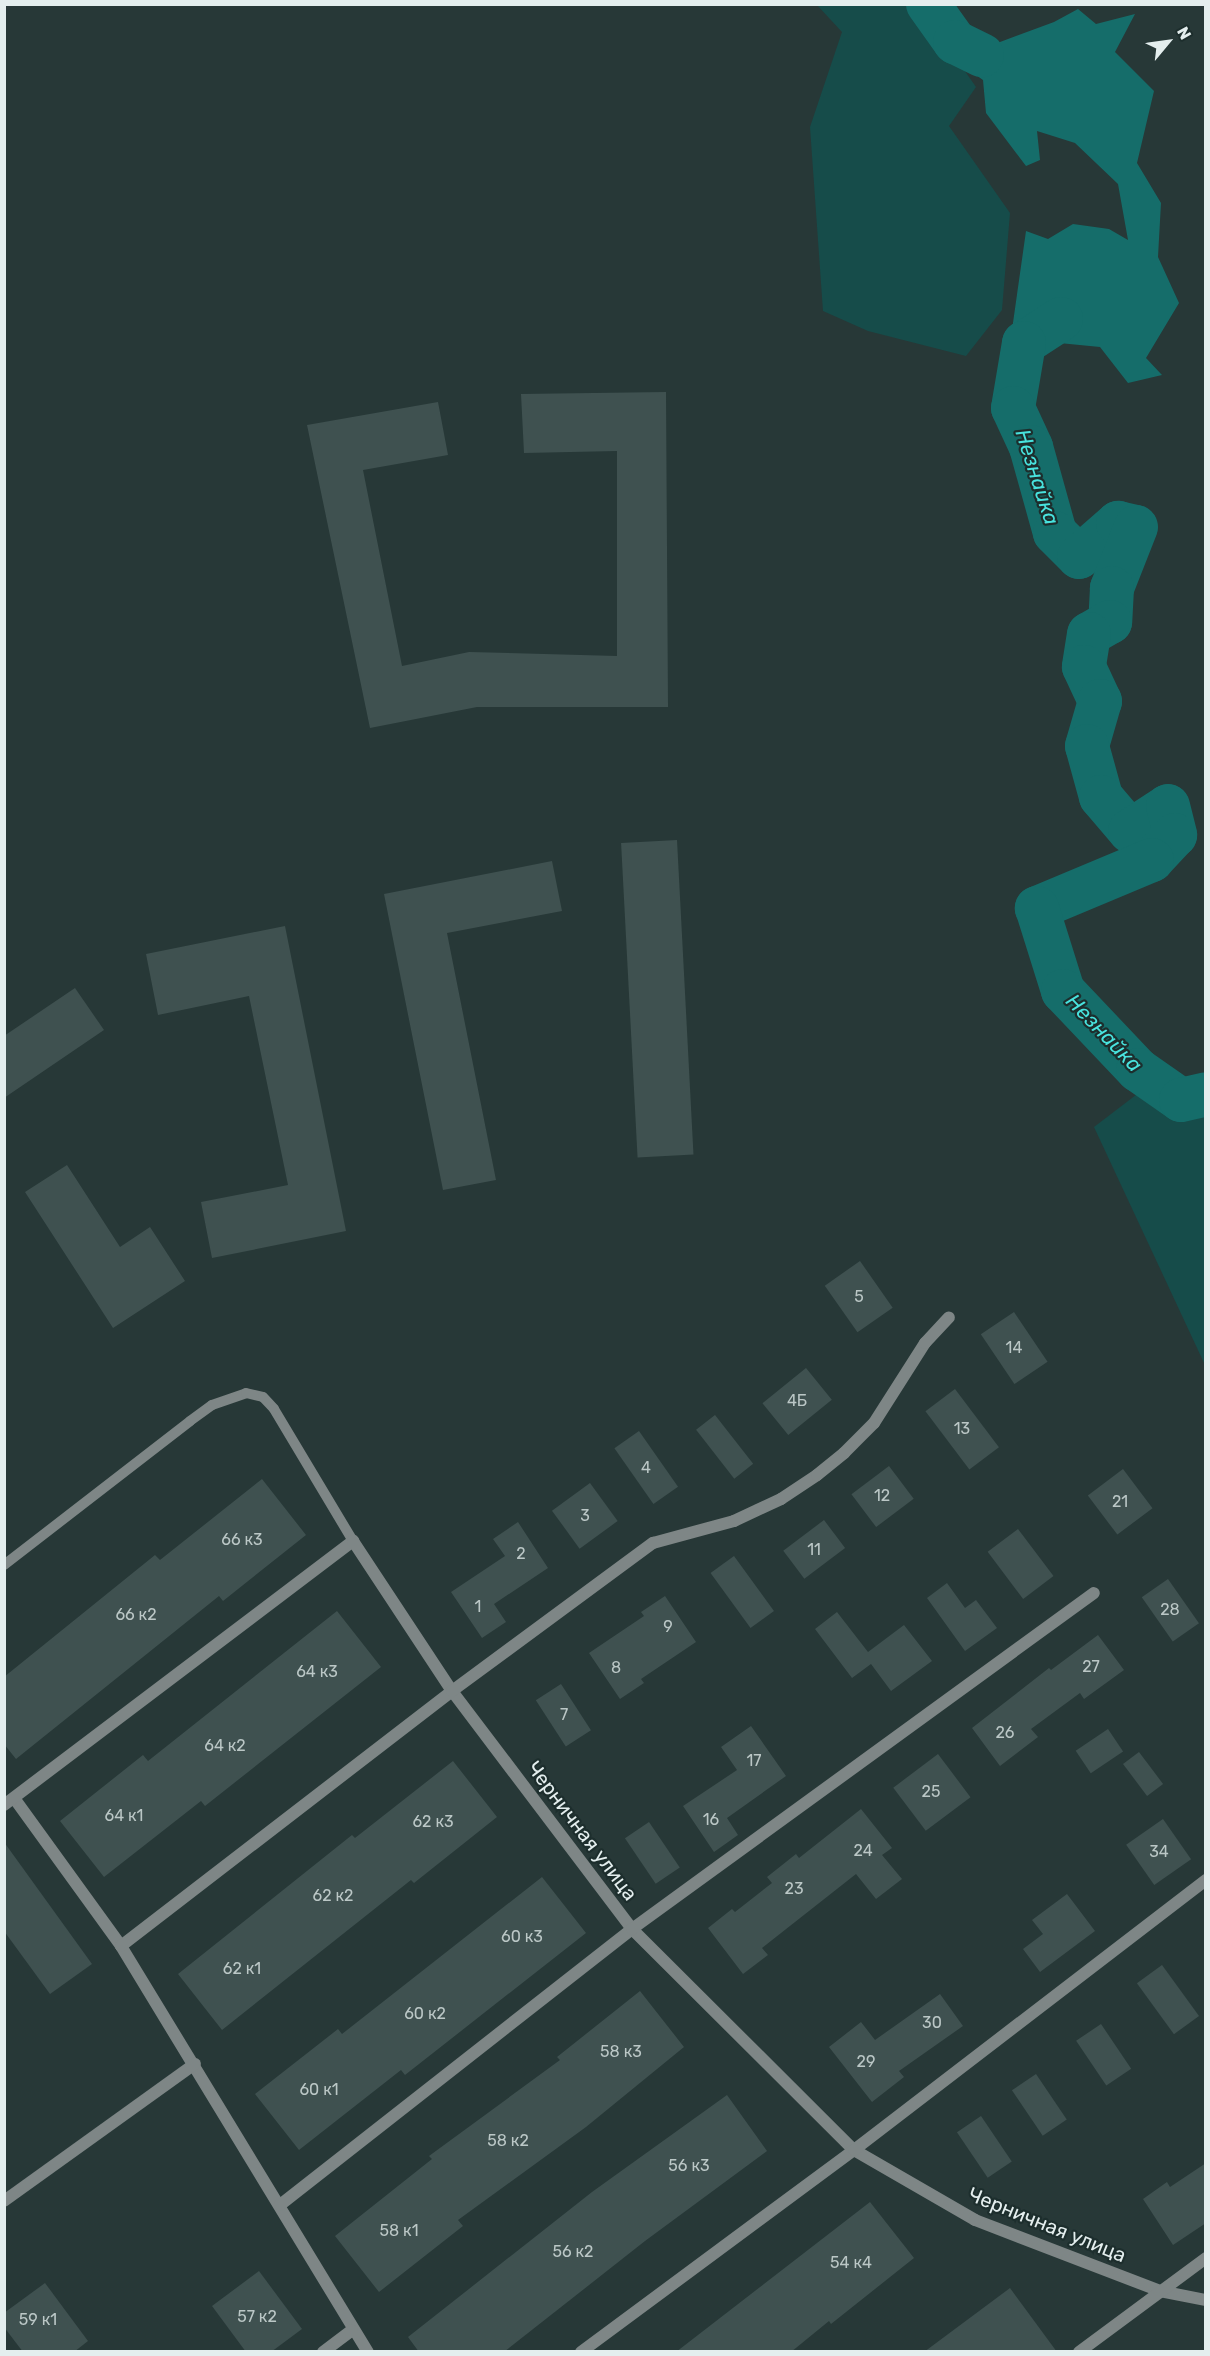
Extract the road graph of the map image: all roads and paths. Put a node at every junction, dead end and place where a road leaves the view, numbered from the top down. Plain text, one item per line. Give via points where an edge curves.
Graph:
1 (950, 1317) dead end
2 (353, 1541) junction
3 (4, 1565) edge
4 (1094, 1593) dead end
5 (452, 1691) junction
6 (9, 1802) edge
7 (1206, 1880) edge
8 (632, 1929) junction
9 (121, 1946) junction
10 (195, 2064) junction
11 (854, 2150) junction
12 (4, 2201) edge
13 (280, 2205) junction
14 (1206, 2258) edge
15 (1160, 2291) junction
16 (1206, 2300) edge
17 (352, 2330) junction
18 (323, 2352) edge
19 (368, 2352) edge
20 (581, 2352) edge
21 (1079, 2352) edge

1 - 5 street via 925,1343 874,1423 817,1475 781,1499 734,1521 653,1543
2 - 3 lane via 274,1409 262,1397 246,1393 212,1406 190,1421
2 - 5 street, Черничная улица
2 - 6 street
4 - 8 street
5 - 8 street, Черничная улица
5 - 9 street
6 - 9 street
7 - 11 street
8 - 11 street, Черничная улица
8 - 13 street
9 - 10 street
10 - 12 street
10 - 13 street
11 - 15 street, Черничная улица via 975,2220
11 - 20 street
13 - 17 street
14 - 15 street
15 - 16 street, Черничная улица
15 - 21 street
17 - 18 street
17 - 19 street

